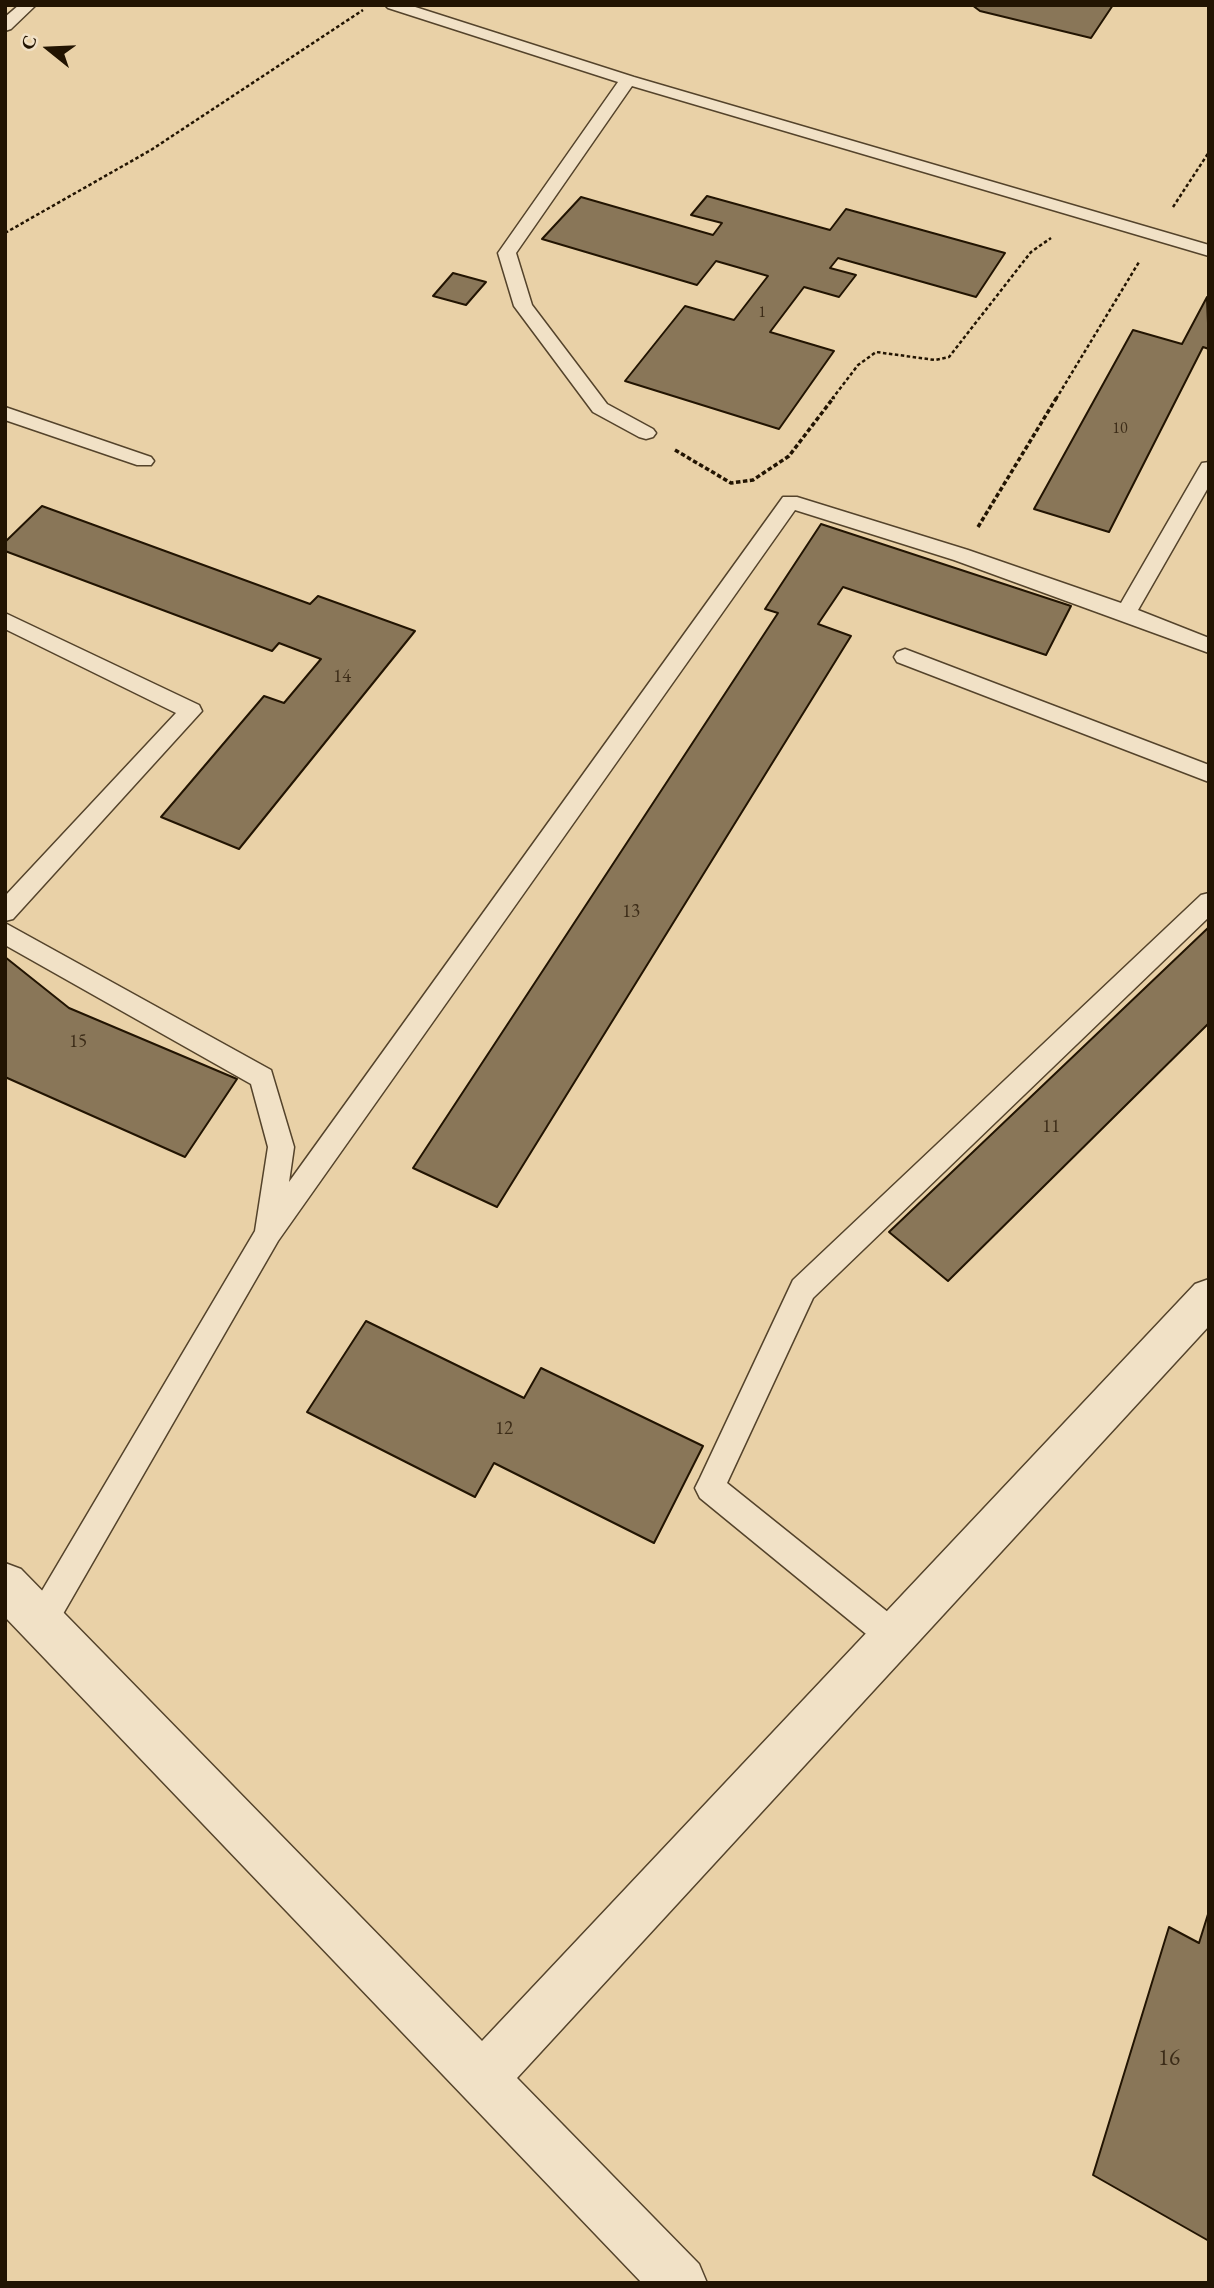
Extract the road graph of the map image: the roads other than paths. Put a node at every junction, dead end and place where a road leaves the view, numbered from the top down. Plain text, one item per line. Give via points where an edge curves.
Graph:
1 (28, 5) edge
2 (393, 5) edge
3 (5, 26) edge
4 (628, 80) junction
5 (1209, 251) edge
6 (5, 413) edge
7 (646, 433) road end
8 (144, 461) dead end
9 (1209, 468) edge
10 (1125, 613) junction
11 (5, 620) edge
12 (1209, 646) edge
13 (905, 657) dead end
14 (1209, 774) edge
15 (1209, 902) edge
16 (5, 912) edge
17 (5, 933) edge
18 (268, 1233) junction
19 (1209, 1297) edge
20 (5, 1585) edge
21 (41, 1622) junction
22 (894, 1636) junction
23 (481, 2079) junction
24 (680, 2283) edge

1 - 3 lane
2 - 4 lane
4 - 5 lane
4 - 7 lane via 507,253 523,306 600,408
6 - 8 lane
9 - 10 lane
10 - 12 lane
10 - 18 lane via 790,502
11 - 16 lane via 191,711
13 - 14 lane
15 - 22 lane via 803,1289 710,1489
17 - 18 lane via 262,1079 281,1147
18 - 21 lane
19 - 22 street
20 - 21 street
21 - 23 street
22 - 23 street
23 - 24 street

